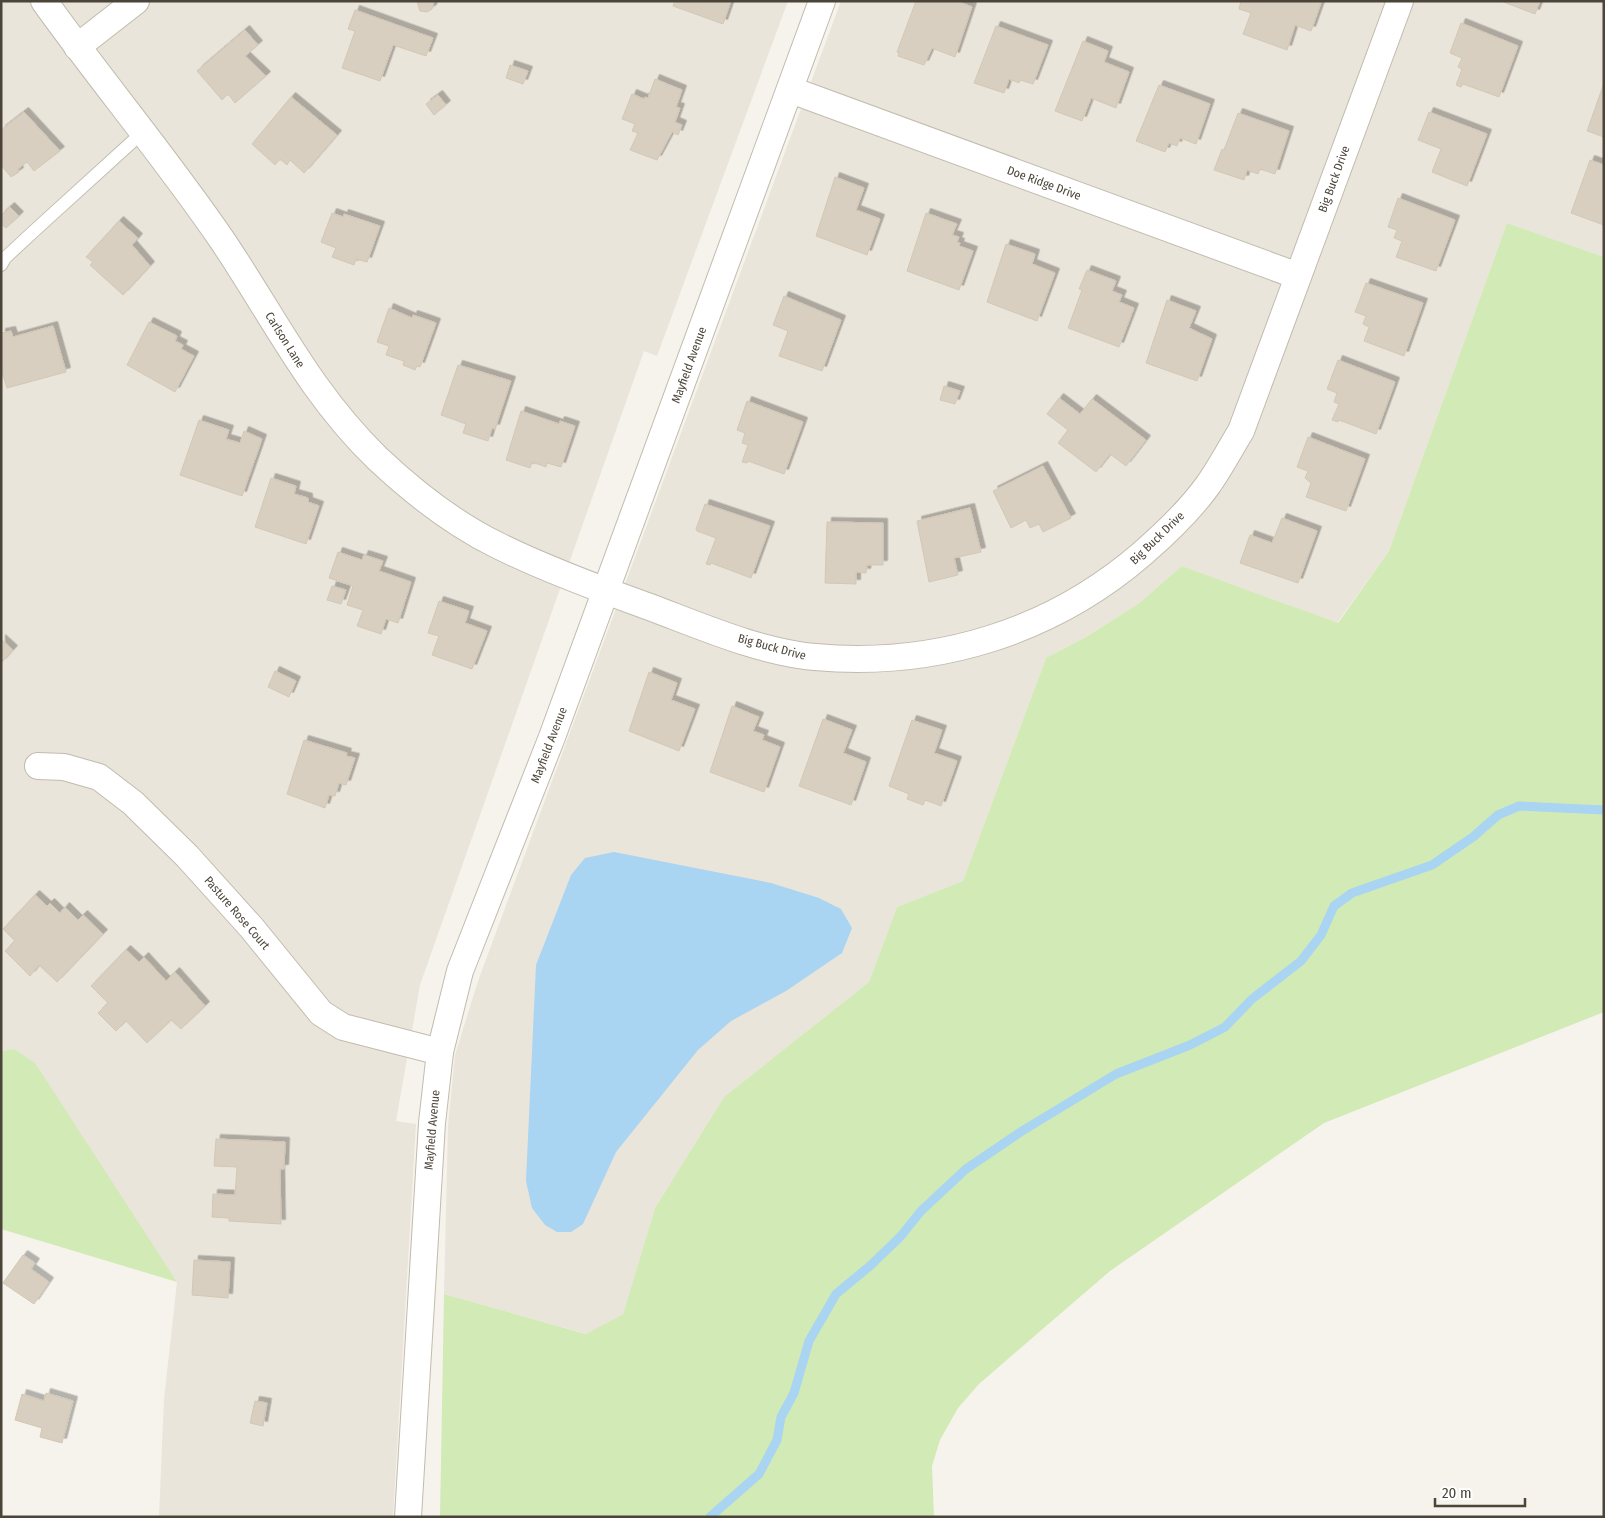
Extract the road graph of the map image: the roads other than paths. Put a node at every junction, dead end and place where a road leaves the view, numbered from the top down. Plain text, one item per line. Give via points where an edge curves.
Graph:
1 (44, 1) edge
2 (136, 1) edge
3 (822, 1) edge
4 (1400, 1) edge
5 (77, 47) junction
6 (791, 90) junction
7 (144, 132) junction
8 (1, 265) edge
9 (1298, 276) junction
10 (606, 591) junction
11 (38, 766) dead end
12 (440, 1052) junction
13 (408, 1517) edge

1 - 5 street, Carlson Lane
2 - 5 street
3 - 6 street, Mayfield Avenue
4 - 9 street, Big Buck Drive
5 - 7 street, Carlson Lane
6 - 9 street, Doe Ridge Drive
6 - 10 street, Mayfield Avenue
7 - 8 lane
7 - 10 street, Carlson Lane via 246,275 290,351 328,405 377,457 429,503 496,545
9 - 10 street, Big Buck Drive via 1241,431 1207,487 1167,532 1118,575 1068,607 996,638 937,654 868,659 812,657 754,644
10 - 12 street, Mayfield Avenue via 460,971
11 - 12 street, Pasture Rose Court via 64,767 99,778 133,803 251,927 321,1013 343,1027
12 - 13 street, Mayfield Avenue via 425,1219

